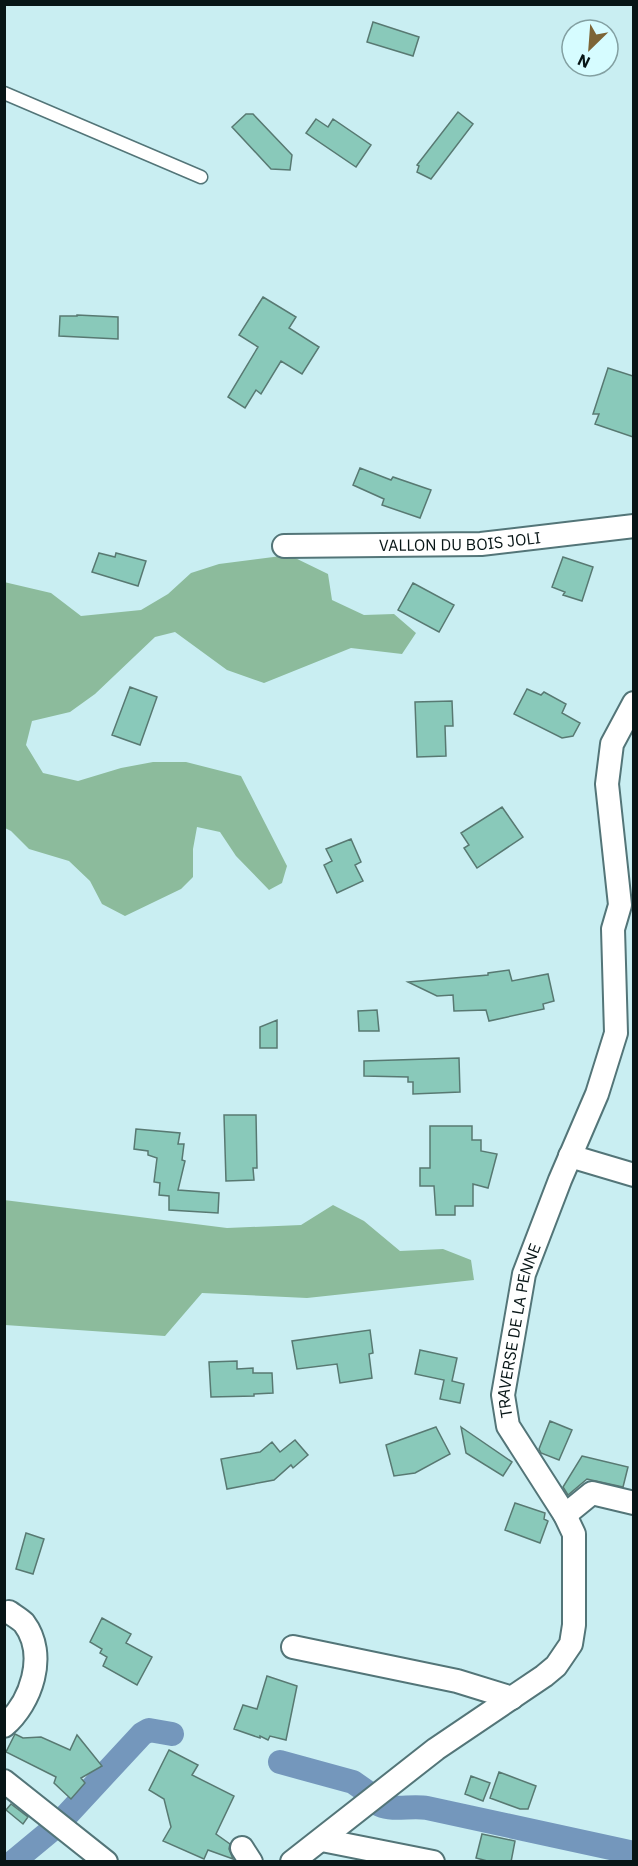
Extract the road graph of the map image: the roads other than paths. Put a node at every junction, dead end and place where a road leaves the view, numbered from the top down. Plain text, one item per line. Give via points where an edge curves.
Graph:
1 (4, 93) edge
2 (201, 177) dead end
3 (633, 526) edge
4 (284, 546) dead end
5 (633, 703) edge
6 (624, 922) edge
7 (570, 1156) junction
8 (633, 1175) edge
9 (633, 1503) edge
10 (565, 1515) junction
11 (9, 1612) dead end
12 (293, 1647) dead end
13 (512, 1698) junction
14 (4, 1726) edge
15 (4, 1781) edge
16 (322, 1840) junction
17 (106, 1862) edge
18 (292, 1862) edge
19 (433, 1862) edge

1 - 2 lane
3 - 4 street, VALLON DU BOIS JOLI via 481,544
5 - 6 street, TRAVERSE DE LA PENNE via 612,744 607,784
6 - 7 street, TRAVERSE DE LA PENNE via 613,929 616,1034 597,1094
7 - 8 street
7 - 10 street, TRAVERSE DE LA PENNE via 524,1274 503,1395 508,1426
9 - 10 street via 591,1493
10 - 13 street, TRAVERSE DE LA PENNE via 574,1534 571,1644 556,1666
11 - 14 street via 24,1623 33,1644 36,1668 15,1716
12 - 13 street via 457,1681
13 - 16 street, TRAVERSE DE LA PENNE via 436,1749
15 - 17 street
16 - 18 street, TRAVERSE DE LA PENNE
16 - 19 street

